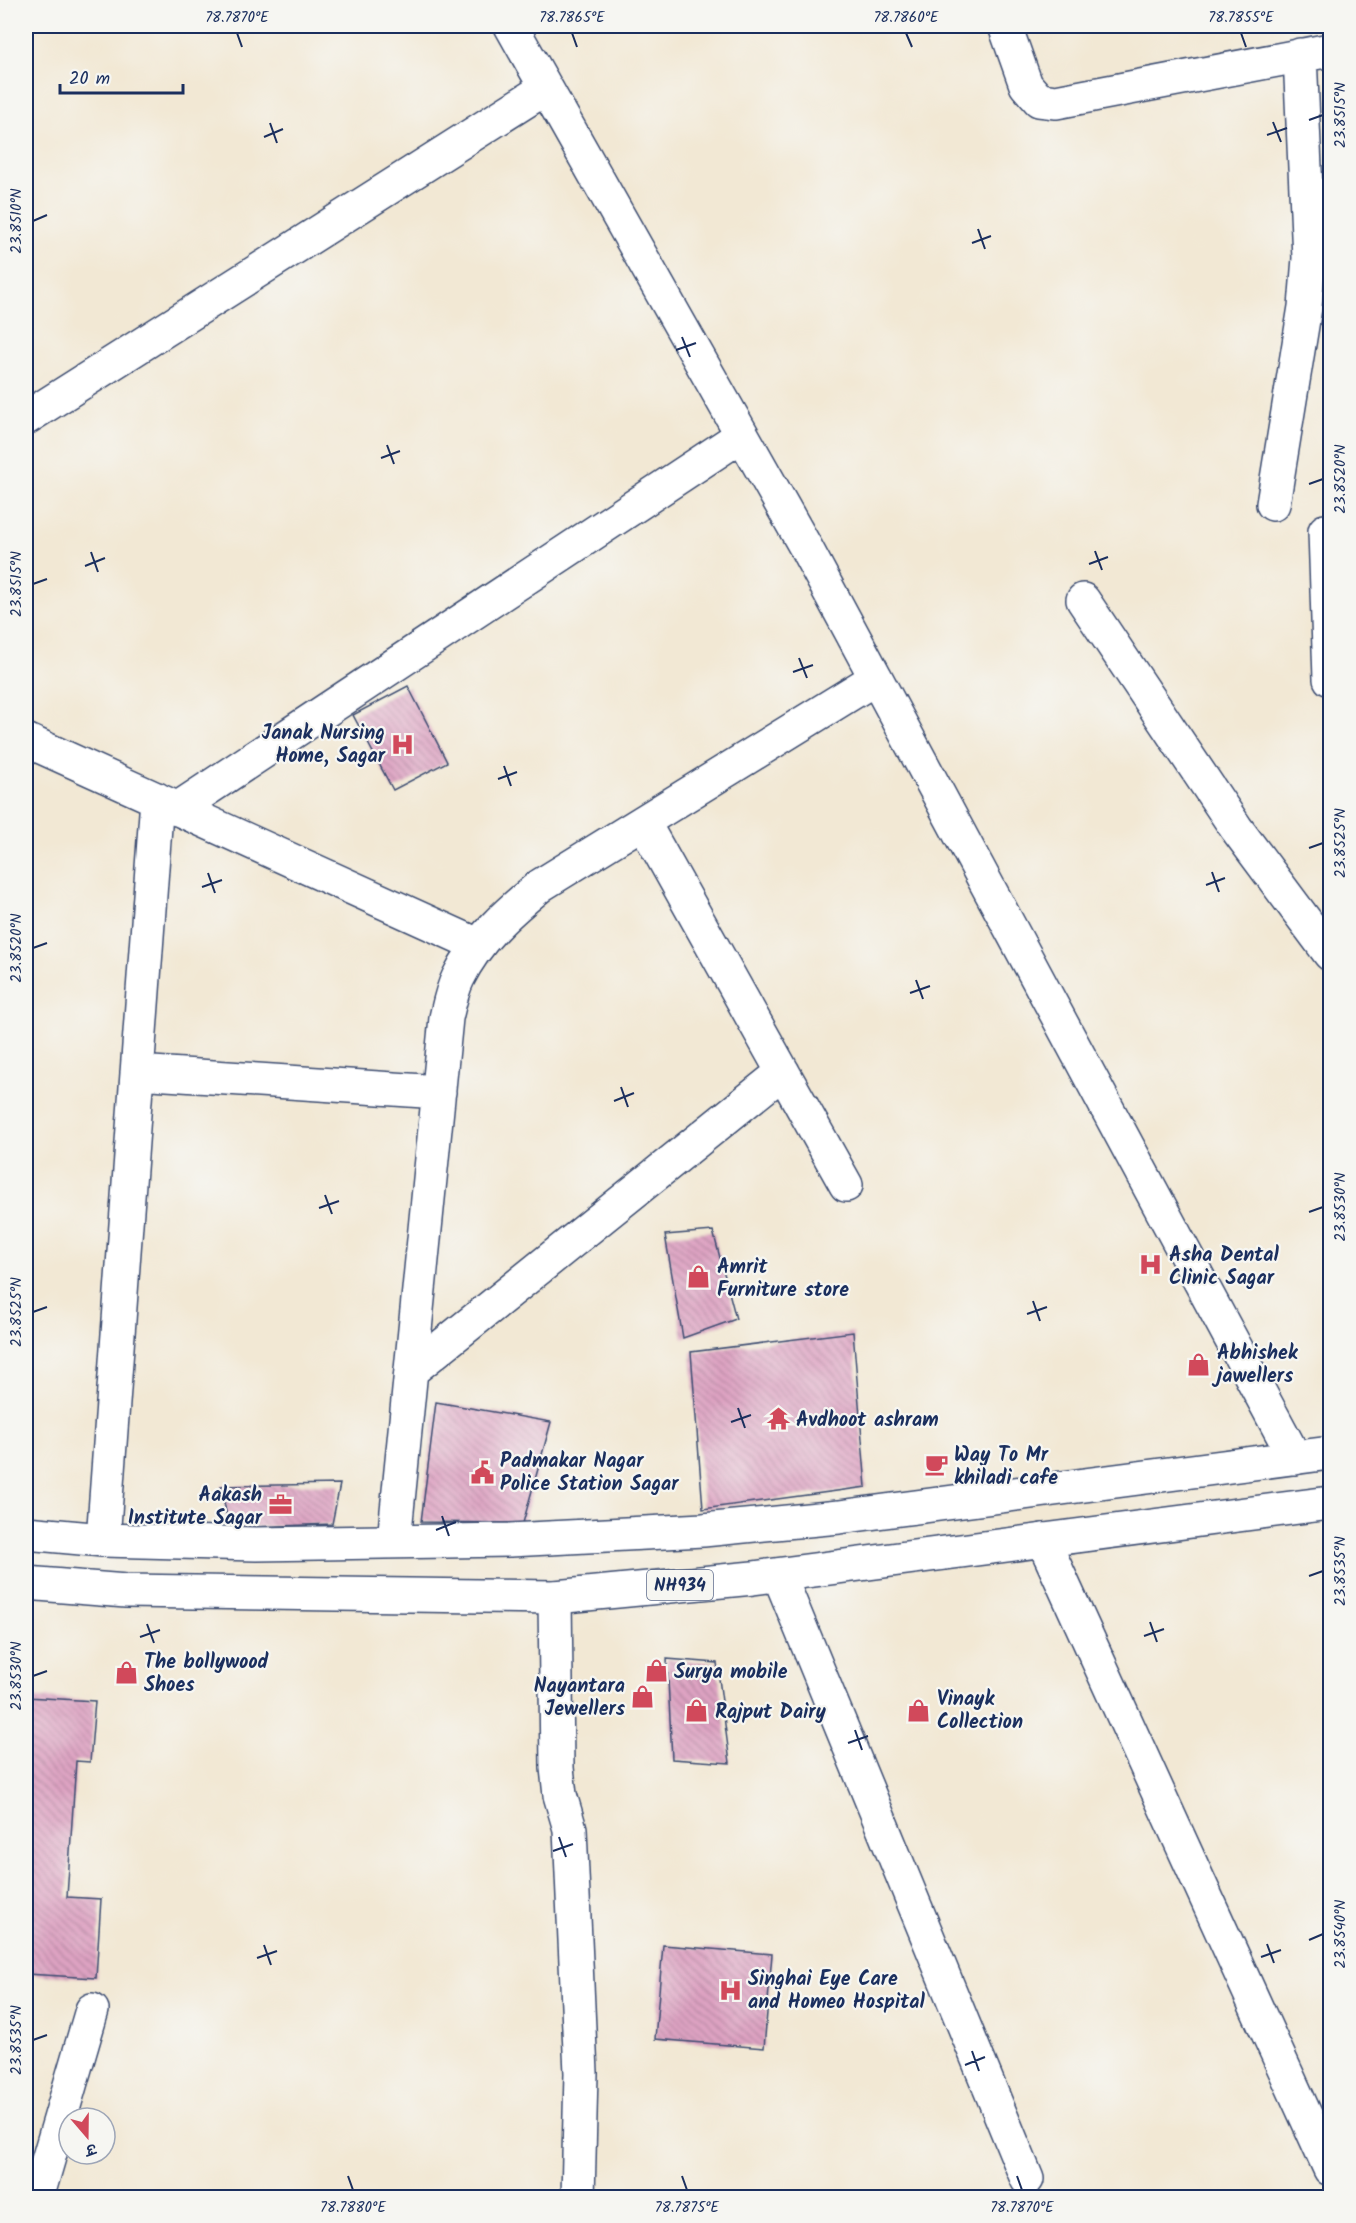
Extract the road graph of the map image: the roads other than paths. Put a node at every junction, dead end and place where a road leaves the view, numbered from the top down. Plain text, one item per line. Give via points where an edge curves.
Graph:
1 (511, 26) edge
2 (1005, 26) edge
3 (1315, 52) edge
4 (546, 88) junction
5 (26, 418) edge
6 (742, 435) junction
7 (1273, 504) dead end
8 (1324, 531) dead end
9 (1083, 600) dead end
10 (876, 678) junction
11 (1330, 679) edge
12 (26, 740) edge
13 (167, 804) junction
14 (643, 822) junction
15 (478, 945) junction
16 (1330, 954) edge
17 (137, 1072) junction
18 (783, 1072) junction
19 (439, 1092) junction
20 (846, 1185) dead end
21 (411, 1371) junction
22 (1330, 1453) edge
23 (1294, 1458) junction
24 (1330, 1503) edge
25 (26, 1533) edge
26 (103, 1540) junction
27 (1043, 1540) junction
28 (394, 1541) junction
29 (779, 1575) junction
30 (26, 1583) edge
31 (555, 1597) junction
32 (92, 2010) dead end
33 (1330, 2169) edge
34 (1027, 2179) dead end
35 (37, 2198) edge
36 (578, 2198) edge

1 - 4 main road
2 - 3 main road via 1026,85 1039,100 1056,102
3 - 7 main road via 1305,307
4 - 5 main road
4 - 6 main road
6 - 10 main road
6 - 13 main road
8 - 11 main road
9 - 16 main road via 1236,828
10 - 14 main road
10 - 23 main road
12 - 13 main road
13 - 15 main road
13 - 17 main road
14 - 15 main road via 541,885 503,915
14 - 18 main road
15 - 19 main road via 457,979 446,1018
17 - 19 main road
17 - 26 main road
18 - 20 main road
18 - 21 main road
19 - 21 main road
21 - 28 main road
22 - 23 main road
23 - 28 main road via 839,1517 714,1529 510,1540
24 - 27 main road, NH934
25 - 26 main road
26 - 28 main road via 256,1544
27 - 29 main road, NH934
27 - 33 main road
29 - 31 main road, NH934
29 - 34 main road
30 - 31 main road, NH934 via 126,1591
31 - 36 main road via 557,1768 570,1829 581,2073
32 - 35 main road

